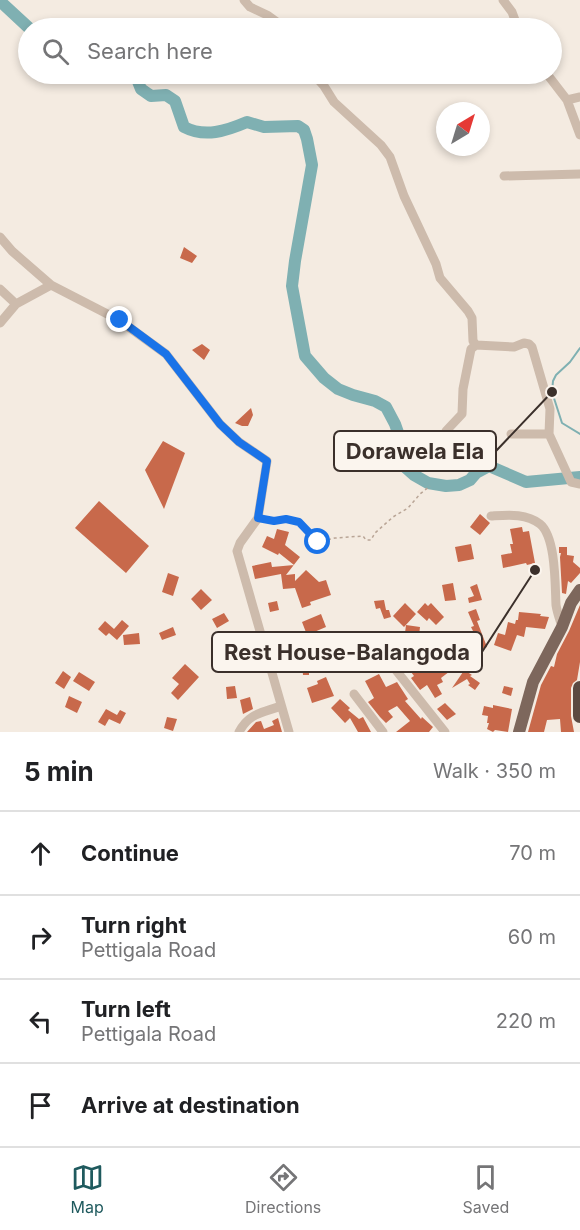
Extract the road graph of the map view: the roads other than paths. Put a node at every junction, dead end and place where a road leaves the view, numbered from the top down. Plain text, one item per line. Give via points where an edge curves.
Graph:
1 (244, 0) edge
2 (503, 0) edge
3 (271, 18) edge
4 (514, 18) edge
5 (322, 84) edge
6 (555, 84) edge
7 (580, 97) edge
8 (567, 100) junction
9 (580, 135) edge
10 (580, 174) edge
11 (504, 176) dead end
12 (0, 237) edge
13 (51, 285) junction
14 (0, 289) edge
15 (16, 304) junction
16 (0, 323) edge
17 (476, 345) junction
18 (446, 431) dead end
19 (511, 434) dead end
20 (549, 434) junction
21 (580, 484) edge
22 (491, 516) dead end
23 (580, 590) edge
24 (562, 627) junction
25 (395, 669) dead end
26 (580, 688) edge
27 (354, 694) dead end
28 (281, 706) junction
29 (580, 716) edge
30 (238, 732) edge
31 (289, 732) edge
32 (383, 732) edge
33 (445, 732) edge
34 (519, 732) edge

1 - 3 street
2 - 4 street
5 - 17 street via 334,102 390,157 440,278 472,318
6 - 8 street
7 - 8 street
8 - 9 street
10 - 11 street
12 - 13 street
13 - 15 street
13 - 28 street via 120,320 166,354 220,424 267,461 258,518 237,551
14 - 15 street
15 - 16 street
17 - 18 street via 471,349 462,414
17 - 20 street via 514,347 524,343 532,347 550,409
19 - 20 street
20 - 21 street via 571,482
22 - 24 street via 511,514 528,518 547,533
23 - 24 main road
24 - 34 main road via 532,682
25 - 33 street
26 - 29 highway
27 - 32 street
28 - 30 street via 249,717
28 - 31 street

